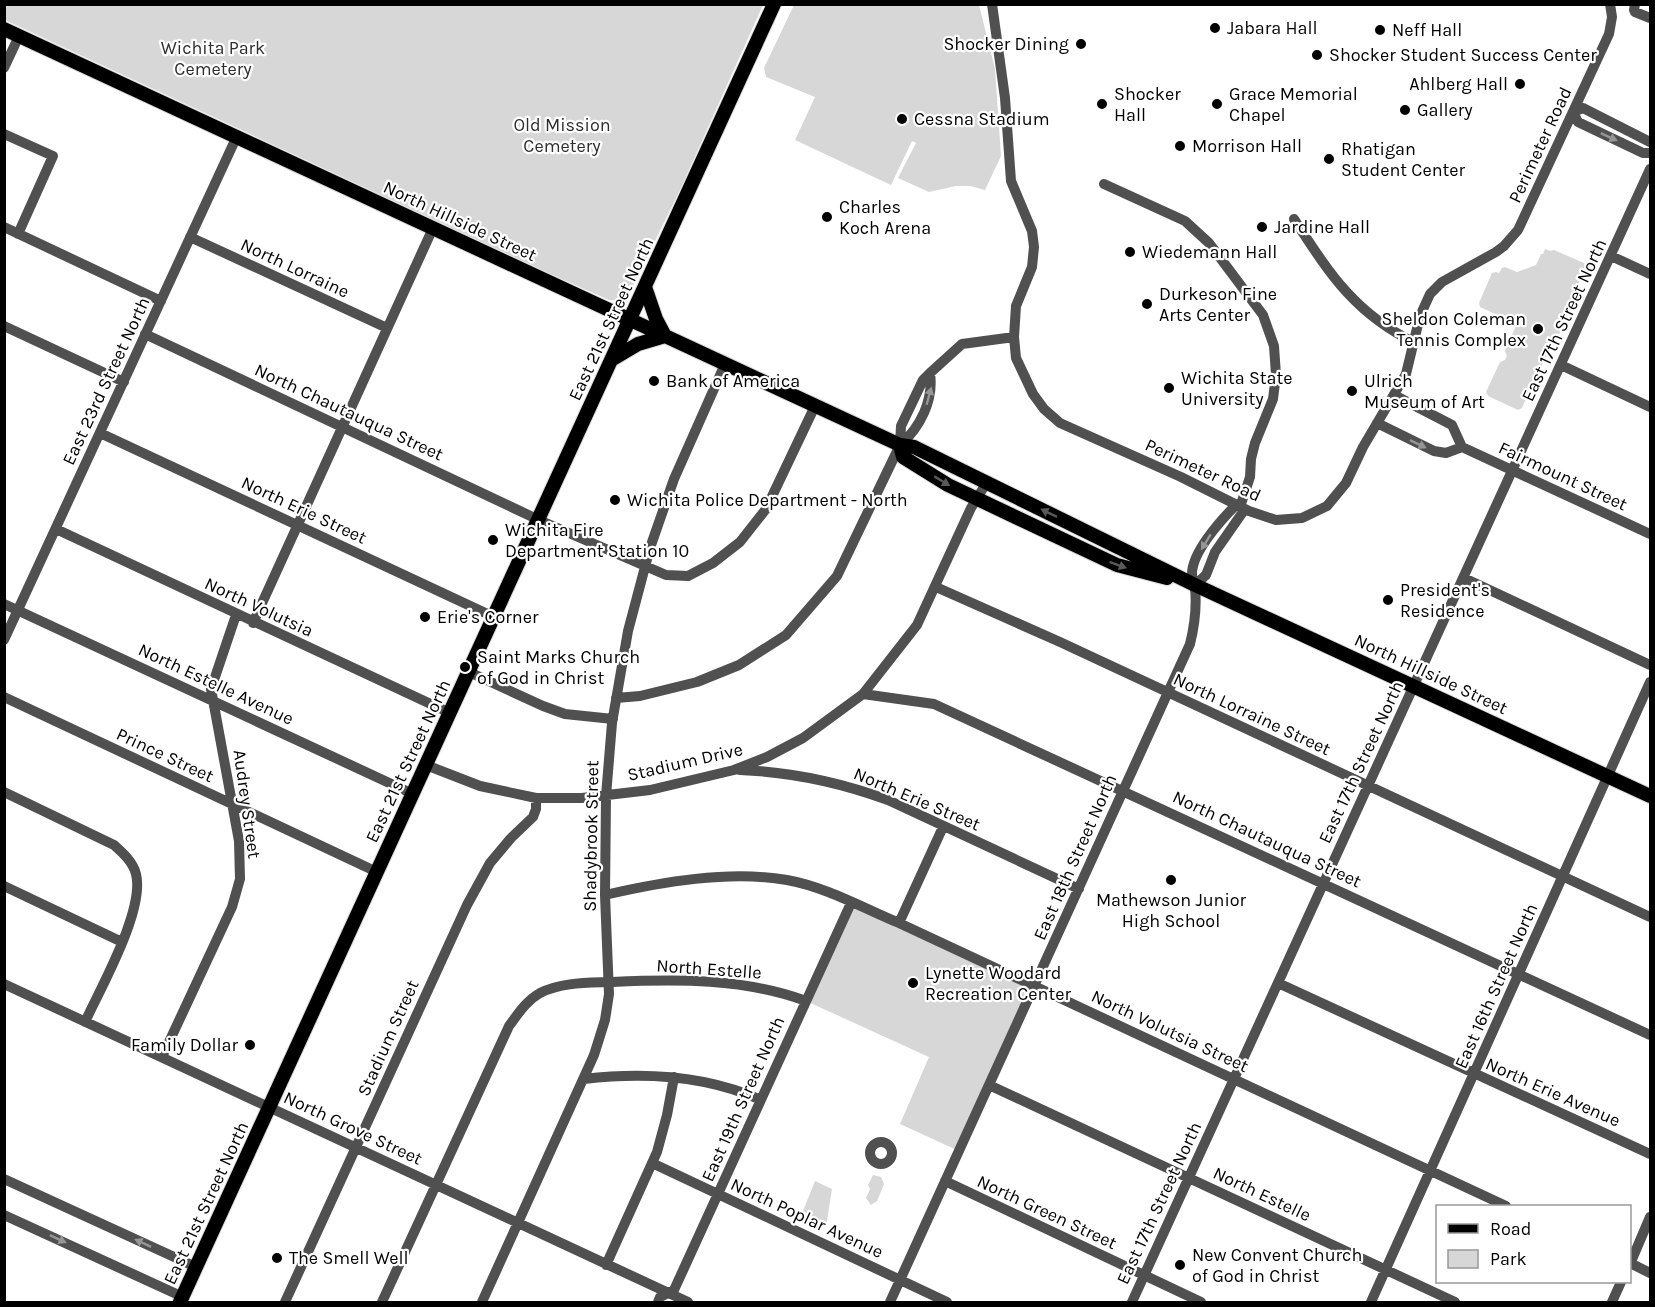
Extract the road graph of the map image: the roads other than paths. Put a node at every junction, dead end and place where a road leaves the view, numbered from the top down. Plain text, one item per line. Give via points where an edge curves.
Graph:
1 (774, 4) edge
2 (992, 4) edge
3 (1610, 4) edge
4 (1635, 4) edge
5 (1650, 18) edge
6 (4, 29) edge
7 (19, 36) junction
8 (4, 68) edge
9 (1573, 112) junction
10 (4, 134) edge
11 (237, 136) junction
12 (1650, 142) edge
13 (1650, 153) edge
14 (1650, 169) edge
15 (1104, 184) dead end
16 (1294, 219) dead end
17 (4, 227) edge
18 (433, 228) junction
19 (18, 234) junction
20 (190, 237) junction
21 (1611, 256) junction
22 (1650, 274) edge
23 (645, 287) junction
24 (161, 301) junction
25 (630, 320) junction
26 (4, 326) edge
27 (387, 328) junction
28 (145, 334) junction
29 (665, 336) junction
30 (1014, 337) junction
31 (1415, 343) junction
32 (611, 360) junction
33 (725, 364) junction
34 (1561, 365) junction
35 (124, 382) junction
36 (1394, 395) junction
37 (815, 406) junction
38 (1650, 407) edge
39 (1377, 423) junction
40 (342, 427) junction
41 (100, 434) junction
42 (900, 445) junction
43 (1462, 447) junction
44 (1513, 471) junction
45 (987, 482) junction
46 (977, 499) junction
47 (1240, 507) junction
48 (539, 520) junction
49 (297, 525) junction
50 (56, 530) junction
51 (1650, 534) edge
52 (645, 566) junction
53 (1464, 578) junction
54 (1195, 585) junction
55 (936, 587) junction
56 (4, 604) edge
57 (18, 610) junction
58 (236, 615) junction
59 (494, 617) junction
60 (253, 623) junction
61 (4, 640) edge
62 (1650, 665) edge
63 (469, 672) junction
64 (1650, 682) edge
65 (1414, 685) junction
66 (1168, 693) junction
67 (863, 694) junction
68 (4, 698) edge
69 (616, 698) junction
70 (214, 702) junction
71 (450, 713) junction
72 (613, 719) junction
73 (426, 765) junction
74 (734, 770) junction
75 (1609, 777) junction
76 (1368, 786) junction
77 (1123, 790) junction
78 (4, 792) edge
79 (413, 794) junction
80 (606, 795) junction
81 (1650, 796) edge
82 (536, 798) junction
83 (232, 805) junction
84 (943, 827) junction
85 (377, 872) junction
86 (1564, 876) junction
87 (1324, 884) junction
88 (4, 886) edge
89 (1079, 889) junction
90 (605, 895) junction
91 (851, 903) junction
92 (1650, 917) edge
93 (899, 923) junction
94 (122, 942) junction
95 (1519, 976) junction
96 (608, 982) junction
97 (1278, 983) junction
98 (4, 984) edge
99 (1034, 986) junction
100 (806, 1001) junction
101 (85, 1022) junction
102 (1650, 1035) edge
103 (162, 1057) junction
104 (1474, 1075) junction
105 (674, 1077) junction
106 (584, 1079) junction
107 (1234, 1080) junction
108 (989, 1084) junction
109 (761, 1100) junction
110 (270, 1107) junction
111 (356, 1148) junction
112 (1650, 1154) edge
113 (652, 1163) junction
114 (1431, 1171) junction
115 (1189, 1178) junction
116 (4, 1179) edge
117 (945, 1181) junction
118 (436, 1185) junction
119 (718, 1194) junction
120 (1504, 1205) edge
121 (4, 1215) edge
122 (1650, 1217) edge
123 (518, 1224) junction
124 (1631, 1261) edge
125 (1631, 1264) edge
126 (606, 1265) junction
127 (196, 1268) junction
128 (1385, 1271) junction
129 (1650, 1273) edge
130 (1144, 1276) junction
131 (900, 1280) junction
132 (1621, 1283) edge
133 (668, 1293) junction
134 (181, 1300) edge
135 (285, 1302) edge
136 (382, 1302) edge
137 (482, 1302) edge
138 (657, 1302) edge
139 (688, 1302) edge
140 (890, 1302) edge
141 (947, 1302) edge
142 (1132, 1302) edge
143 (1201, 1302) edge
144 (1371, 1302) edge
145 (1455, 1302) edge
146 (1612, 1302) edge

1 - 23 main road, East 21st Street North
2 - 30 street, Perimeter Road via 1011,181 1032,231 1034,247 1032,267 1016,306
3 - 9 street, Perimeter Road via 1609,34
4 - 5 street via 1635,12
6 - 7 main road, North Hillside Street
7 - 8 street
7 - 11 main road, North Hillside Street
9 - 12 street via 1583,108
9 -> 13 street via 1578,122
9 - 31 street, Perimeter Road via 1518,230 1496,252 1442,282 1430,294 1420,315
10 - 19 street via 53,156
11 - 18 main road, North Hillside Street
11 - 20 street, East 23rd Street North
14 - 21 street, East 17th Street North
15 - 47 street via 1185,221 1209,243 1263,315 1274,346 1276,375 1273,399 1255,443
16 - 31 street via 1358,305
17 - 19 street
18 - 25 main road, North Hillside Street
18 - 27 street
19 - 24 street
20 - 24 street, East 23rd Street North
20 - 27 street, North Lorraine
21 - 22 street
21 - 34 street, East 17th Street North
23 - 25 main road, East 21st Street North
23 - 29 main road
24 - 28 street, East 23rd Street North
25 - 29 main road, North Hillside Street
25 - 32 main road, East 21st Street North
26 - 35 street
27 - 40 street
28 - 35 street, East 23rd Street North
28 - 40 street, North Chautauqua Street
29 - 32 main road via 638,344
29 - 33 main road, North Hillside Street
30 - 42 street via 962,344 930,373 928,403 913,434
30 - 47 street, Perimeter Road via 1016,358 1033,394 1060,423
31 - 36 street, Perimeter Road via 1406,374
32 - 48 main road, East 21st Street North
33 - 37 main road, North Hillside Street
33 - 52 street, Shadybrook Street via 674,478
34 - 38 street
34 - 44 street, East 17th Street North
35 - 41 street, East 23rd Street North
36 - 39 street, Perimeter Road
36 - 43 street via 1452,425
37 - 42 main road, North Hillside Street
37 - 52 street, North Chautauqua Street via 766,509 740,542 688,576 666,575
39 -> 43 street via 1434,451 1446,453
39 - 47 street, Perimeter Road via 1346,483 1327,506 1302,518 1275,520
40 - 48 street, North Chautauqua Street
40 - 49 street
41 - 49 street, North Erie Street
41 - 50 street, East 23rd Street North
42 - 45 main road, North Hillside Street via 914,447
42 -> 46 main road, North Hillside Street via 903,457
42 - 69 street via 837,576 786,635 739,665 697,682
43 - 44 street, Fairmount Street
44 - 51 street, Fairmount Street
44 - 53 street, East 17th Street North
45 - 46 street, Stadium Drive
54 -> 45 main road, North Hillside Street
46 -> 54 main road, North Hillside Street via 1118,565
46 - 55 street, Stadium Drive
47 - 54 street via 1206,575
48 - 52 street, North Chautauqua Street
48 - 59 main road, East 21st Street North
49 - 59 street, North Erie Street
49 - 60 street
50 - 57 street, East 23rd Street North
50 - 58 street, North Volutsia
52 - 69 street, Shadybrook Street
53 - 62 street
53 - 65 street, East 17th Street North
54 - 65 main road, North Hillside Street
54 - 66 street, East 18th Street North via 1197,614 1190,644
55 - 66 street, North Lorraine Street
55 - 67 street, Stadium Drive via 917,625
56 - 57 street, North Estelle Avenue
57 - 61 street, East 23rd Street North
57 - 70 street, North Estelle Avenue
58 - 60 street, North Volutsia
58 - 70 street, Audrey Street via 211,689
59 - 63 main road, East 21st Street North
60 - 71 street, North Volutsia
63 - 71 main road, East 21st Street North
63 - 72 street via 565,714
64 - 75 street, East 16th Street North
65 - 75 main road, North Hillside Street
65 - 76 street, East 17th Street North
66 - 76 street, North Lorraine Street
66 - 77 street, East 18th Street North
67 - 74 street, Stadium Drive via 803,738
67 - 77 street, North Chautauqua Street via 934,704
68 - 83 street, Prince Street
69 - 72 street, Shadybrook Street
70 - 79 street, North Estelle Avenue
70 - 83 street, Audrey Street
71 - 73 main road, East 21st Street North
72 - 80 street, Shadybrook Street
73 - 79 main road, East 21st Street North
73 - 82 street via 480,786
74 - 80 street, Stadium Drive via 650,790
74 - 84 street, North Erie Street via 817,778 888,800
75 - 81 main road, North Hillside Street
75 - 86 street, East 16th Street North
76 - 86 street, North Lorraine Street
76 - 87 street, East 17th Street North
77 - 87 street, North Chautauqua Street
77 - 89 street, East 18th Street North
78 - 94 street via 114,845 126,856 136,873 138,894
79 - 85 main road, East 21st Street North
80 - 82 street, Stadium Drive
80 - 90 street, Shadybrook Street
82 - 111 street, Stadium Street via 533,817 489,863 467,905
83 - 85 street, Prince Street
83 - 103 street, Audrey Street via 238,841 237,892
84 - 89 street, North Erie Street
84 - 93 street
85 - 110 main road, East 21st Street North
86 - 92 street, North Lorraine Street
86 - 95 street, East 16th Street North
87 - 95 street, North Chautauqua Street
87 - 97 street, East 17th Street North
88 - 94 street
89 - 99 street, East 18th Street North
90 - 91 street, North Volutsia Street via 678,881 741,877 787,880
90 - 96 street, Shadybrook Street
91 - 93 street, North Volutsia Street
91 - 100 street, East 19th Street North
93 - 99 street, North Volutsia Street
94 - 101 street
95 - 102 street, North Chautauqua Street
95 - 104 street, East 16th Street North
96 - 100 street, North Estelle via 729,983 781,992
96 - 106 street, Shadybrook Street via 605,1020
96 - 118 street, North Estelle via 553,988 523,1006 509,1026
97 - 104 street, North Erie Avenue
97 - 107 street, East 17th Street North
98 - 101 street, North Grove Street
99 - 107 street, North Volutsia Street
99 - 108 street, East 18th Street North
100 - 109 street, East 19th Street North
101 - 103 street, North Grove Street
103 - 110 street, North Grove Street
104 - 112 street, North Erie Avenue
104 - 114 street, East 16th Street North
105 - 106 street via 622,1074
105 - 109 street via 740,1090
105 - 113 street
106 - 123 street, Shadybrook Street
107 - 114 street, North Volutsia Street
107 - 115 street, East 17th Street North
108 - 115 street, North Estelle
108 - 117 street, East 18th Street North
109 - 119 street, East 19th Street North
110 - 111 street, North Grove Street
110 - 127 main road, East 21st Street North
111 - 118 street, North Grove Street
111 - 135 street, Stadium Street
113 - 119 street, North Poplar Avenue
113 - 126 street
114 - 120 street, North Volutsia Street
114 - 128 street, East 16th Street North
115 - 128 street, North Estelle
115 - 130 street, East 17th Street North
127 -> 116 street
117 - 130 street, North Green Street
117 - 131 street, East 18th Street North
118 - 123 street, North Grove Street
118 - 136 street, North Estelle
119 - 131 street, North Poplar Avenue
119 - 133 street, East 19th Street North via 674,1290
121 -> 134 street
122 - 124 street
123 - 126 street, North Grove Street
123 - 137 street, Shadybrook Street
125 - 129 street
126 - 133 street, North Grove Street
127 - 134 main road, East 21st Street North
128 - 144 street, East 16th Street North
128 - 145 street, North Estelle
130 - 142 street, East 17th Street North
130 - 143 street, North Green Street
131 - 140 street, East 18th Street North
131 - 141 street, North Poplar Avenue
132 - 146 street
133 - 138 street, East 19th Street North
133 - 139 street, North Grove Street

